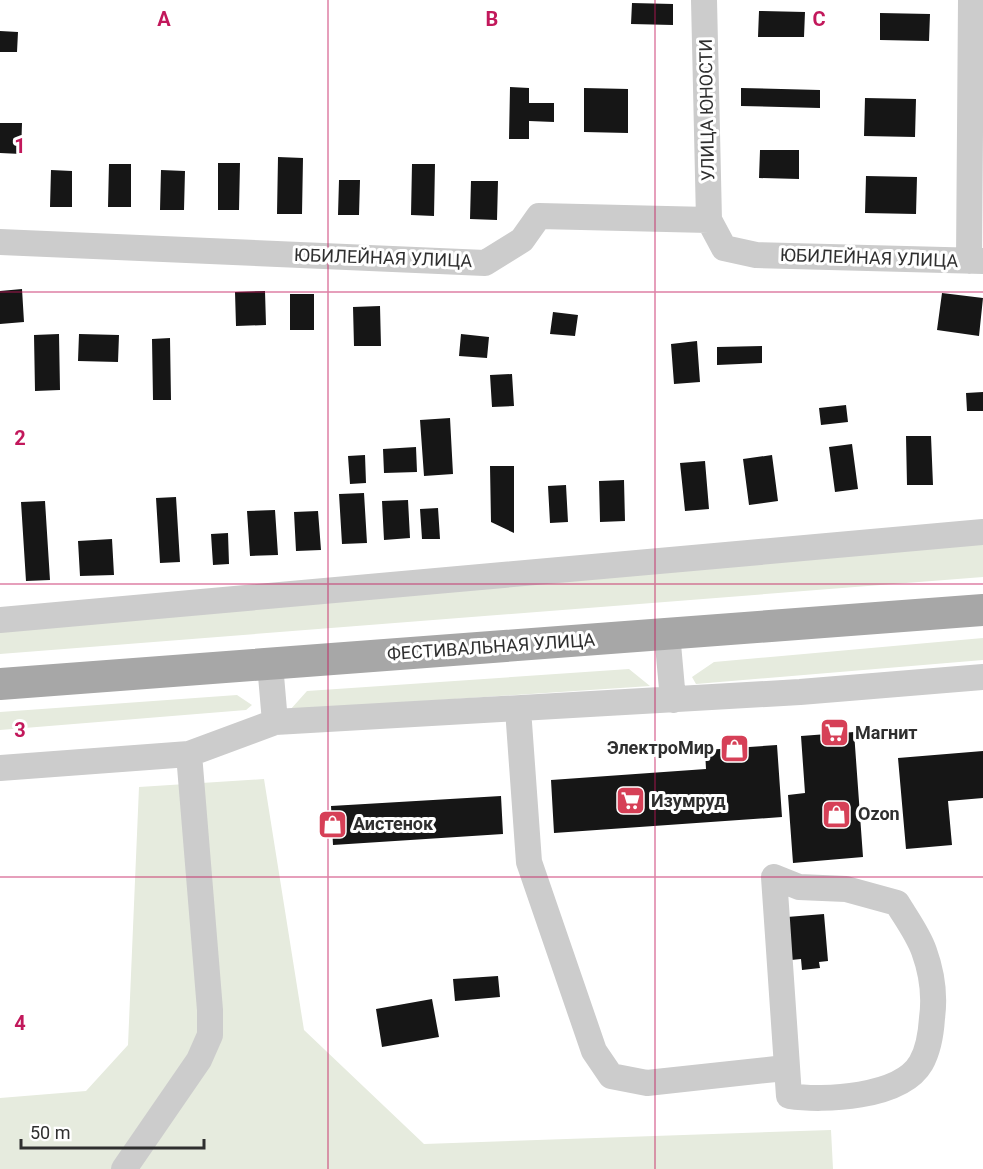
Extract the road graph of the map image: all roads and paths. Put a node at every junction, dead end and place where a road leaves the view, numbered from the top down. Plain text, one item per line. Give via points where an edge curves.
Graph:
1 (704, 0) edge
2 (971, 0) edge
3 (709, 220) junction
4 (0, 242) edge
5 (976, 261) edge
6 (983, 532) edge
7 (983, 610) edge
8 (0, 620) edge
9 (667, 633) junction
10 (270, 664) junction
11 (983, 677) edge
12 (0, 684) edge
13 (673, 700) junction
14 (518, 709) junction
15 (275, 722) junction
16 (189, 754) junction
17 (0, 768) edge
18 (785, 1068) junction
19 (124, 1169) edge

1 - 3 street, УЛИЦА ЮНОСТИ
2 - 5 street
3 - 4 street, ЮБИЛЕЙНАЯ УЛИЦА via 538,216 522,240 485,263
3 - 5 street, ЮБИЛЕЙНАЯ УЛИЦА via 724,248 756,255
6 - 8 street
7 - 9 main road, ФЕСТИВАЛЬНАЯ УЛИЦА
9 - 10 main road, ФЕСТИВАЛЬНАЯ УЛИЦА
9 - 13 street
10 - 12 main road, ФЕСТИВАЛЬНАЯ УЛИЦА
10 - 15 street
11 - 13 street
13 - 14 street
14 - 15 street
14 - 18 street via 530,862 594,1051 611,1076 647,1083
15 - 16 street
16 - 17 street
16 - 19 street via 210,1035 199,1060
18 - 18 street via 789,1096 816,1100 869,1093 898,1083 920,1065 930,1040 935,995 924,950 897,903 846,889 800,887 774,877

